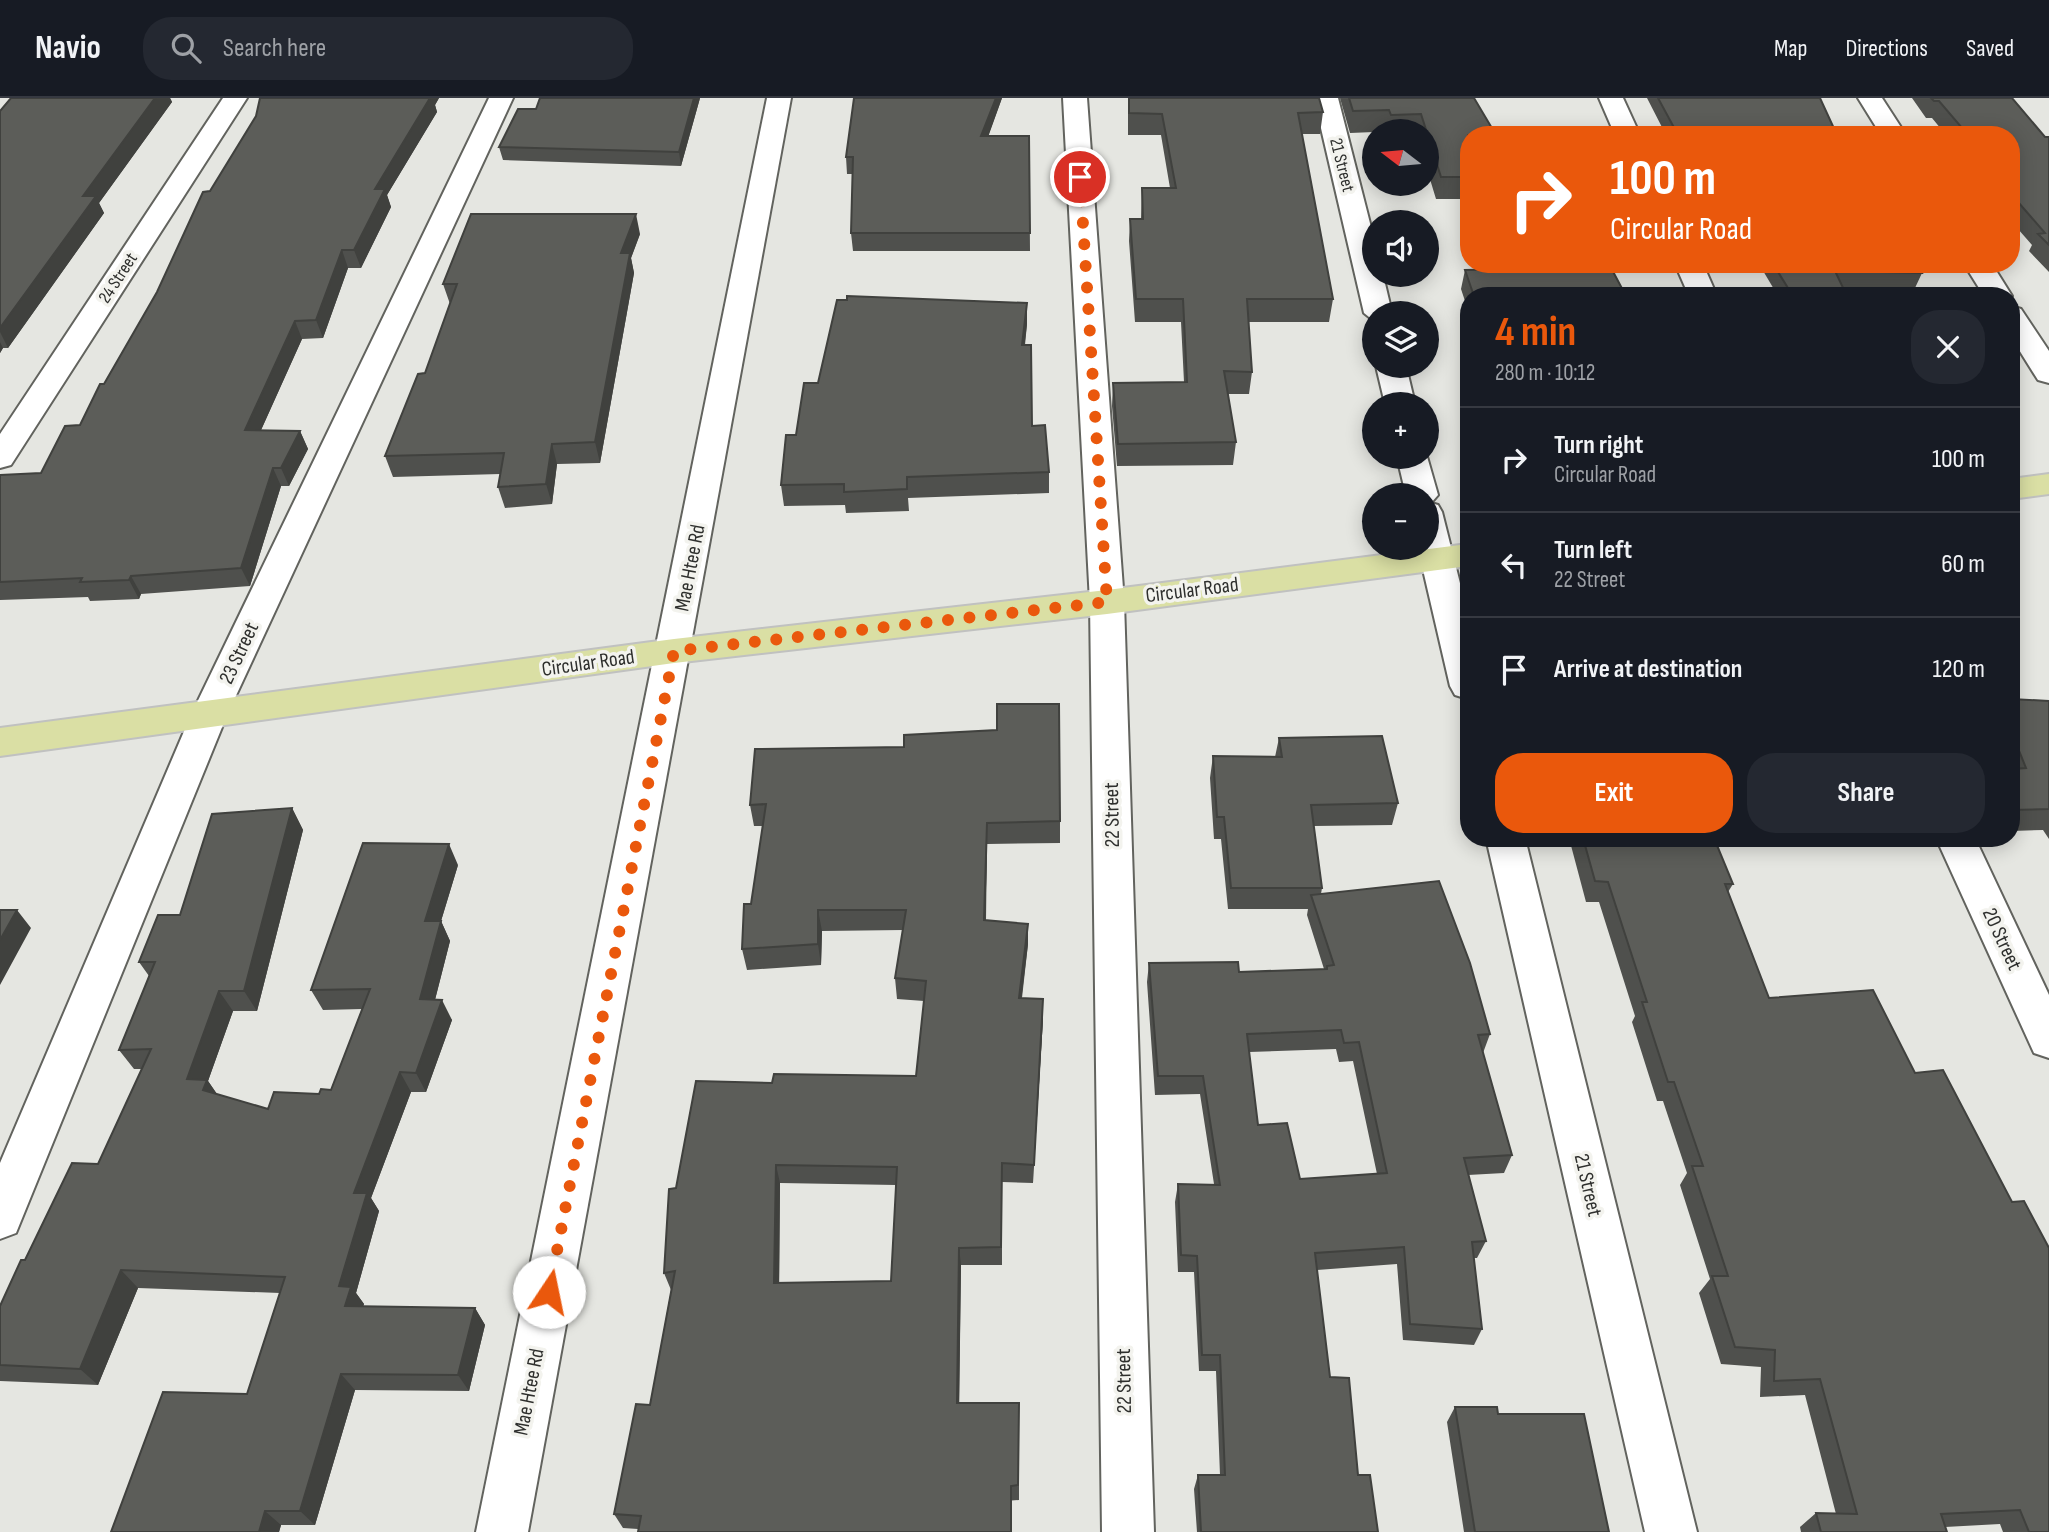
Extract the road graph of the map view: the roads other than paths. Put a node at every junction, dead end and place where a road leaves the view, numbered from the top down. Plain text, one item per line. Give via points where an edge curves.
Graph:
1 (236, 98) edge
2 (501, 98) edge
3 (779, 98) edge
4 (1075, 98) edge
5 (1326, 98) edge
6 (1611, 98) edge
7 (1870, 98) edge
8 (1624, 126) edge
9 (1888, 126) edge
10 (1375, 301) edge
11 (2020, 329) edge
12 (2049, 374) edge
13 (0, 458) edge
14 (2049, 484) edge
15 (2020, 488) edge
16 (1439, 534) edge
17 (1453, 557) edge
18 (1107, 602) junction
19 (1460, 617) edge
20 (674, 651) junction
21 (209, 715) junction
22 (0, 742) edge
23 (1507, 847) edge
24 (1959, 847) edge
25 (2049, 1040) edge
26 (0, 1218) edge
27 (502, 1532) edge
28 (1128, 1532) edge
29 (1671, 1532) edge

1 - 13 street, 24 Street
2 - 21 street, 23 Street
3 - 20 street, Mae Htee Rd
4 - 18 street, 22 Street
5 - 10 street, 21 Street
6 - 8 street
7 - 9 street
11 - 12 street
14 - 15 main road
16 - 17 street
17 - 18 main road, Circular Road
17 - 19 street
18 - 20 main road, Circular Road
18 - 28 street, 22 Street
20 - 21 main road, Circular Road
20 - 27 street, Mae Htee Rd
21 - 22 main road, Circular Road
21 - 26 street, 23 Street
23 - 29 street, 21 Street
24 - 25 street, 20 Street

